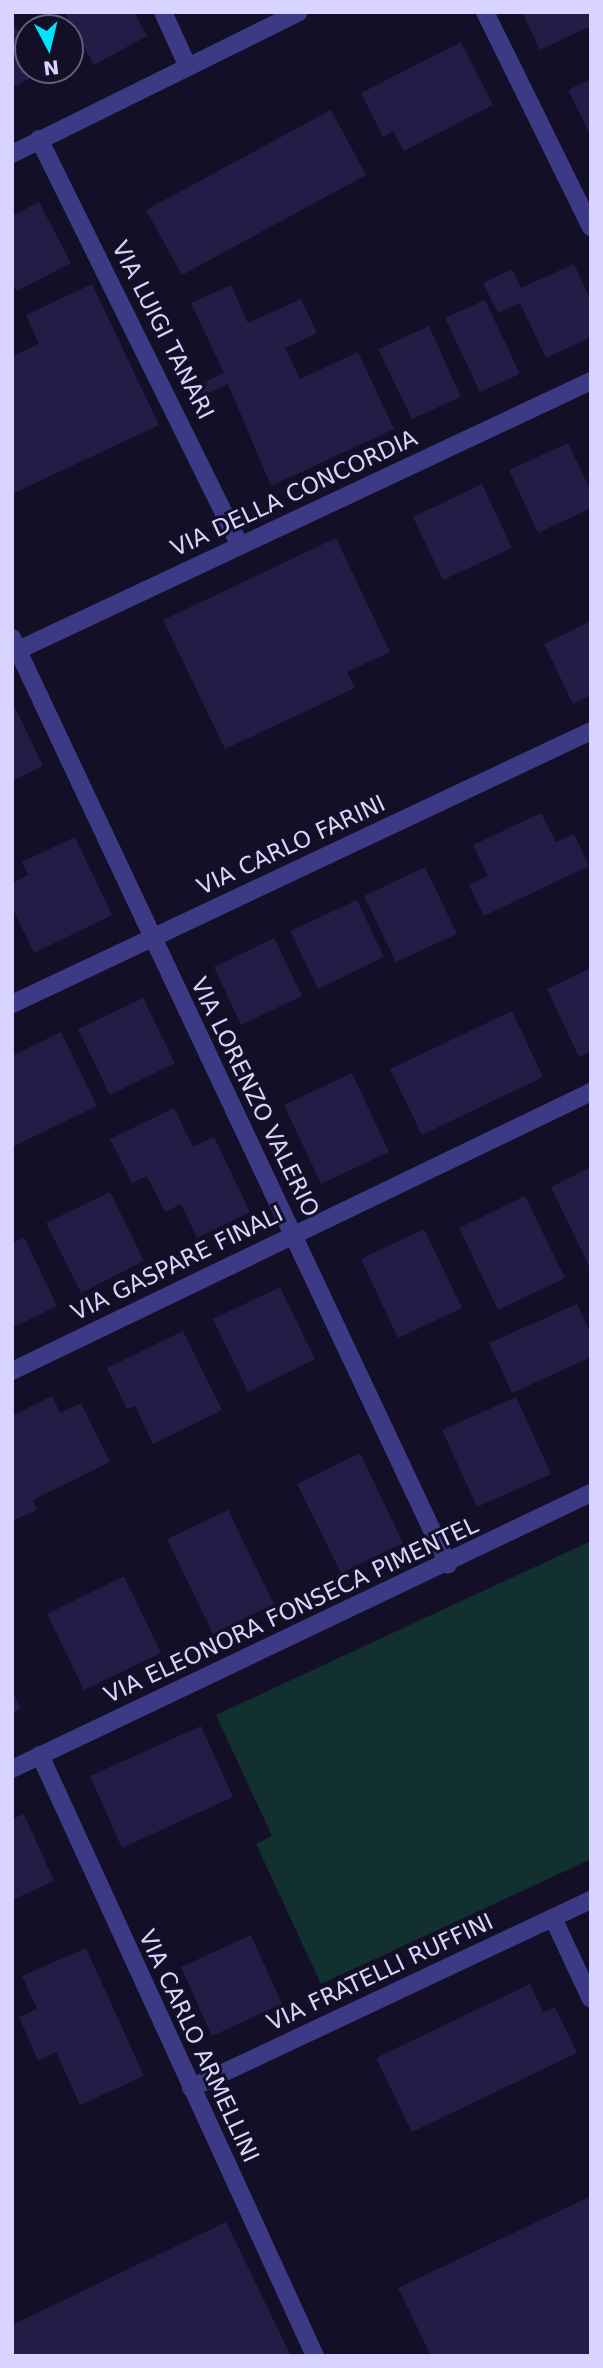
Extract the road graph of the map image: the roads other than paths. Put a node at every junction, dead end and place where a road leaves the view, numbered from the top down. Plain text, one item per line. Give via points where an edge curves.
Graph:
1 (163, 12) edge
2 (299, 12) edge
3 (485, 12) edge
4 (187, 65) junction
5 (39, 139) junction
6 (12, 154) edge
7 (591, 227) edge
8 (591, 381) edge
9 (239, 544) junction
10 (14, 647) edge
11 (591, 731) edge
12 (151, 937) junction
13 (12, 1004) edge
14 (591, 1092) edge
15 (293, 1233) junction
16 (12, 1371) edge
17 (591, 1493) edge
18 (448, 1564) junction
19 (40, 1755) junction
20 (12, 1769) edge
21 (591, 1900) edge
22 (553, 1918) junction
23 (591, 1999) edge
24 (191, 2088) junction
25 (315, 2356) edge

1 - 4 street
2 - 4 street
3 - 7 street
4 - 5 street
5 - 6 street
5 - 9 street, VIA LUIGI TANARI
8 - 9 street, VIA DELLA CONCORDIA
9 - 10 street, VIA DELLA CONCORDIA
10 - 12 street, VIA LORENZO VALERIO
11 - 12 street, VIA CARLO FARINI
12 - 13 street, VIA CARLO FARINI
12 - 15 street, VIA LORENZO VALERIO
14 - 15 street, VIA GASPARE FINALI
15 - 16 street, VIA GASPARE FINALI
15 - 18 street, VIA LORENZO VALERIO
17 - 18 street, VIA ELEONORA FONSECA PIMENTEL
18 - 19 street, VIA ELEONORA FONSECA PIMENTEL
19 - 20 street, VIA ELEONORA FONSECA PIMENTEL
19 - 24 street, VIA CARLO ARMELLINI
21 - 22 street, VIA FRATELLI RUFFINI
22 - 23 street
22 - 24 street, VIA FRATELLI RUFFINI
24 - 25 street, VIA CARLO ARMELLINI

